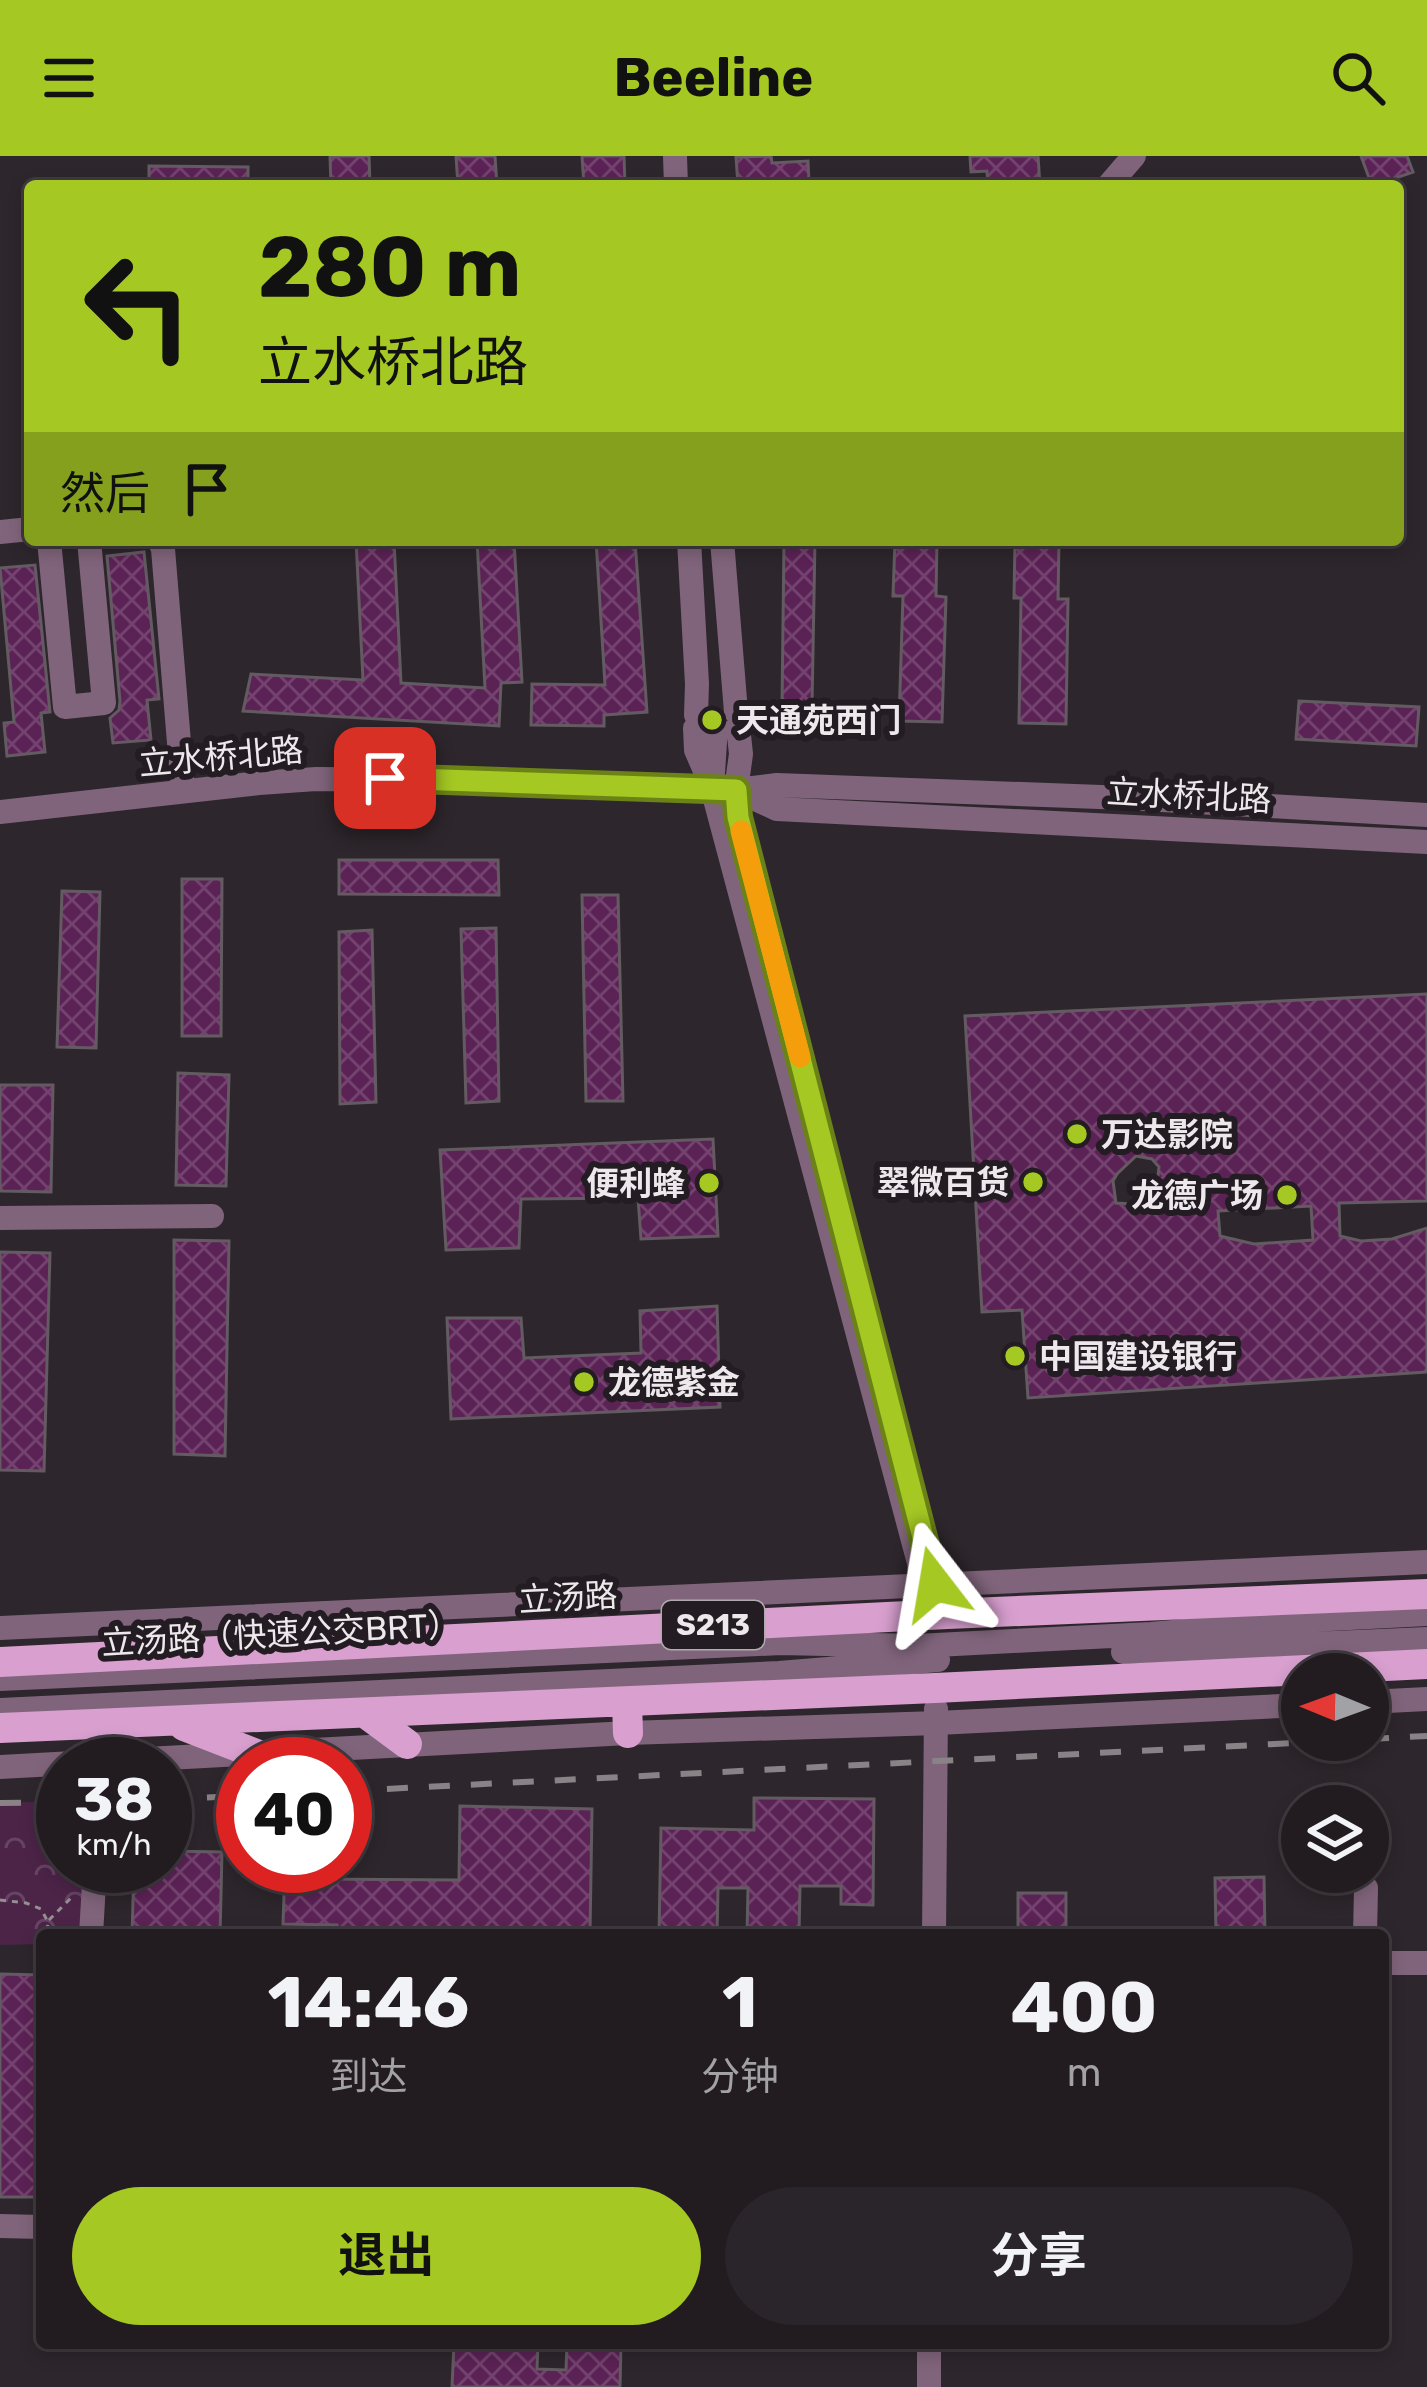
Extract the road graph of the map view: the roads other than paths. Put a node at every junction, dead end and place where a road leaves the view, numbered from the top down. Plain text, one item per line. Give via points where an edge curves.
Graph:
1 (1134, 156) edge
2 (1113, 180) edge
3 (50, 546) edge
4 (89, 546) edge
5 (162, 546) edge
6 (689, 546) edge
7 (722, 546) edge
8 (716, 720) junction
9 (724, 789) junction
10 (183, 791) junction
11 (0, 812) edge
12 (1427, 815) edge
13 (1427, 842) edge
14 (212, 1216) dead end
15 (0, 1218) edge
16 (1427, 1562) edge
17 (928, 1584) junction
18 (1427, 1594) edge
19 (947, 1614) junction
20 (1427, 1614) edge
21 (907, 1616) junction
22 (0, 1628) edge
23 (1427, 1640) edge
24 (0, 1662) edge
25 (1427, 1664) edge
26 (0, 1679) edge
27 (935, 1688) junction
28 (1427, 1699) edge
29 (1389, 1701) edge
30 (1281, 1706) edge
31 (0, 1710) edge
32 (365, 1713) junction
33 (628, 1717) junction
34 (167, 1720) junction
35 (937, 1723) junction
36 (0, 1728) edge
37 (216, 1739) edge
38 (407, 1744) junction
39 (372, 1747) edge
40 (36, 1766) edge
41 (0, 1767) edge
42 (93, 1893) edge
43 (1366, 1893) edge
44 (91, 1929) edge
45 (934, 1929) edge
46 (1365, 1929) edge
47 (1389, 1963) edge
48 (1427, 1964) edge
49 (0, 2226) edge
50 (36, 2227) edge
51 (929, 2349) edge
52 (929, 2387) edge

1 - 2 street
3 - 4 street via 65,707 104,703
5 - 10 street
6 - 8 street via 697,684
7 - 8 street
8 - 9 street via 741,754
8 - 9 street via 696,750
9 - 10 street, 立水桥北路 via 385,778
9 - 12 street, 立水桥北路
9 - 13 street, 立水桥北路 via 777,809
9 - 17 street via 738,817
10 - 11 street, 立水桥北路
14 - 15 street
16 - 17 street, 立汤路 / S213
17 - 19 street
17 - 21 street
17 - 22 street, 立汤路 / S213
18 - 19 main road, 立汤路 / S213
19 - 21 main road, 立汤路 / S213
20 - 26 street, 立汤路（快速公交BRT） via 1010,1642 781,1643
21 - 24 main road, 立汤路 / S213
23 - 31 street, 立汤路（快速公交BRT）
25 - 27 main road, S213
27 - 33 main road, S213
27 - 35 street
28 - 29 street
30 - 35 street, S213
32 - 33 main road, S213
32 - 34 main road, S213
32 - 38 main road
33 - 35 street, S213
33 - 38 street, S213
34 - 36 main road, S213
34 - 37 main road
35 - 45 street
38 - 39 street, S213
40 - 41 street, S213
42 - 44 street
43 - 46 street
47 - 48 street
49 - 50 street
51 - 52 street

